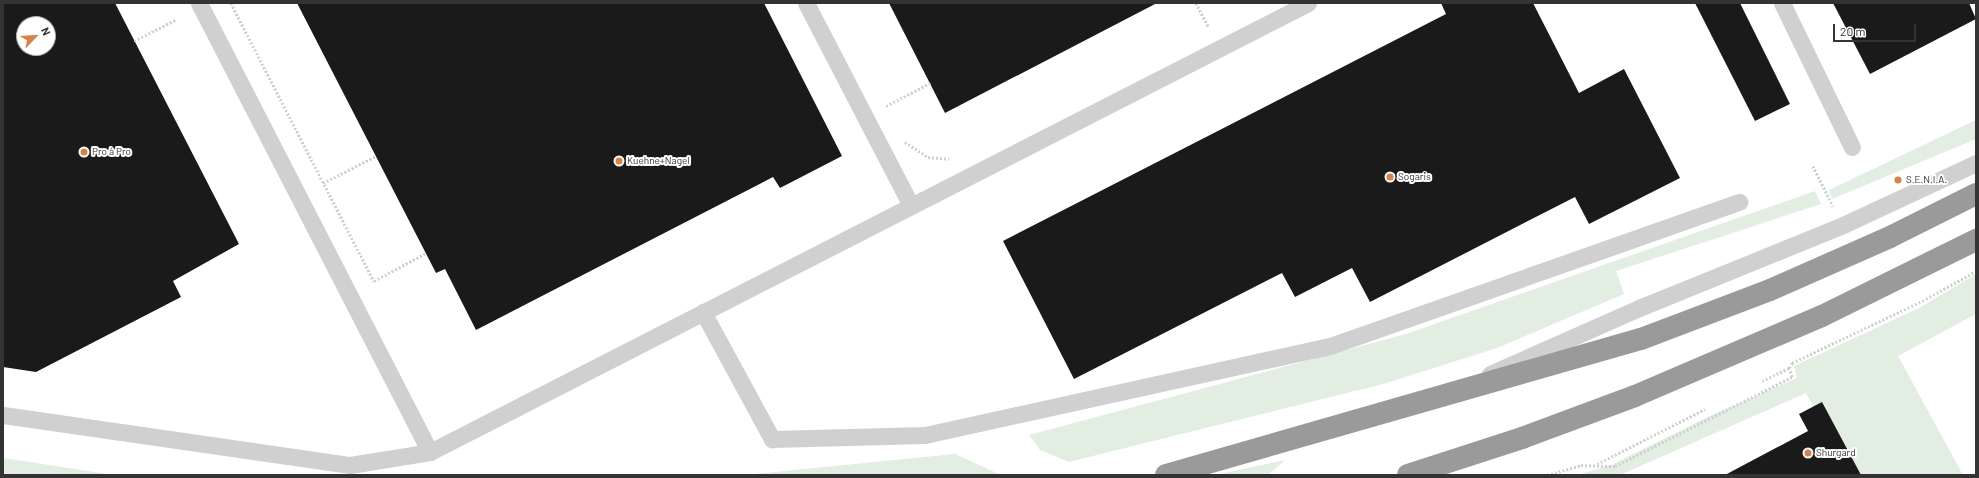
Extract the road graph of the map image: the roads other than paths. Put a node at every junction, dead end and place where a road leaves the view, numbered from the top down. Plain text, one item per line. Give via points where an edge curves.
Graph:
1 (199, 3) edge
2 (806, 3) edge
3 (1308, 3) edge
4 (1782, 3) edge
5 (1852, 147) dead end
6 (1976, 163) edge
7 (1976, 194) edge
8 (1739, 202) dead end
9 (910, 204) junction
10 (1976, 240) edge
11 (703, 312) junction
12 (1426, 402) junction
13 (3, 415) edge
14 (430, 452) junction
15 (1166, 475) edge
16 (1408, 475) edge

1 - 14 lane
2 - 9 lane
3 - 9 lane via 1099,111
4 - 5 lane
6 - 12 lane via 1843,225 1639,308
7 - 12 highway via 1890,237 1763,293 1641,338
8 - 11 lane via 1330,346 925,435 772,439
9 - 11 lane
10 - 16 highway via 1822,316 1635,396 1522,438
11 - 14 lane
12 - 15 highway
13 - 14 lane via 350,465

